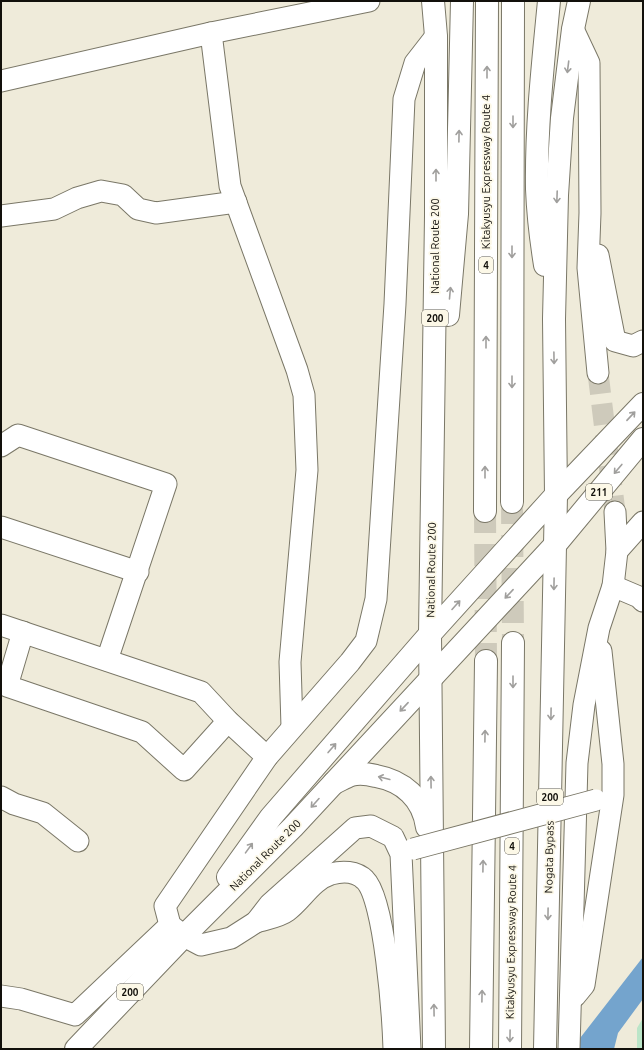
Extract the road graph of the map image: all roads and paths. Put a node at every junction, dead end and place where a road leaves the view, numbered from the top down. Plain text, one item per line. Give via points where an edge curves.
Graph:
1 (368, 1) edge
2 (433, 1) edge
3 (462, 1) edge
4 (579, 1) edge
5 (549, 4) edge
6 (513, 7) edge
7 (487, 10) edge
8 (573, 29) junction
9 (211, 33) junction
10 (436, 36) junction
11 (1, 81) edge
12 (236, 202) junction
13 (590, 213) junction
14 (1, 216) edge
15 (554, 319) junction
16 (643, 341) edge
17 (598, 373) tunnel mouth
18 (643, 404) edge
19 (643, 439) edge
20 (1, 446) edge
21 (433, 486) junction
22 (556, 495) junction
23 (512, 502) tunnel mouth
24 (485, 511) tunnel mouth
25 (643, 521) edge
26 (1, 527) edge
27 (555, 545) junction
28 (617, 551) junction
29 (138, 572) junction
30 (614, 586) junction
31 (643, 601) edge
32 (1, 625) edge
33 (599, 628) junction
34 (23, 632) junction
35 (430, 634) junction
36 (513, 643) tunnel mouth
37 (107, 660) junction
38 (486, 661) tunnel mouth
39 (430, 679) junction
40 (228, 721) junction
41 (292, 727) junction
42 (267, 757) junction
43 (331, 785) junction
44 (1, 797) edge
45 (604, 798) junction
46 (78, 841) dead end
47 (407, 852) junction
48 (432, 865) junction
49 (256, 922) junction
50 (177, 930) junction
51 (1, 996) edge
52 (570, 1002) junction
53 (569, 1040) edge
54 (76, 1049) edge
55 (394, 1049) edge
56 (410, 1049) edge
57 (434, 1049) edge
58 (481, 1049) edge
59 (510, 1049) edge
60 (545, 1049) edge

1 - 9 street
2 - 10 highway, National Route 200 / 200
21 -> 3 highway via 457,214
4 - 8 highway, 200
5 - 15 highway via 541,89 537,189 540,230
6 -> 23 highway
24 -> 7 highway, Kitakyusyu Expressway Route 4 / 4
8 - 13 street via 589,63
8 -> 15 highway, 200 via 562,118
9 - 11 street
9 - 12 street via 230,186
21 -> 10 highway, National Route 200 / 200
10 - 41 street via 415,63 404,99 396,296 376,599 366,641
12 - 14 street via 156,213 138,209 123,195 101,191 77,198 54,209
12 - 41 street via 304,396 307,470 290,662
13 - 16 street via 616,341 633,346
13 - 17 street via 588,268
15 -> 22 highway, 200
22 -> 18 highway, 211
19 -> 27 highway, 211
20 - 29 street via 18,435 166,484
21 - 35 highway, National Route 200 / 200
22 - 27 highway, 200
35 -> 22 highway, National Route 200 / 200
25 - 28 street
25 - 28 street via 616,519
26 - 29 street
27 -> 39 highway, National Route 200 / 200
27 -> 60 highway, Nogata Bypass / 200
28 - 30 street
29 - 37 street
30 - 31 street
30 - 33 street
32 - 34 street
33 - 45 street via 613,764
33 - 52 street via 584,705 577,763
34 - 37 street
34 - 40 street via 7,686 142,732 184,770
35 - 39 highway, 200
50 -> 35 highway, National Route 200 / 200
36 -> 59 highway, Kitakyusyu Expressway Route 4 / 4
37 - 40 street via 201,692
58 -> 38 highway
39 -> 43 highway, National Route 200 / 200
48 -> 39 highway, 200
40 - 42 street
41 - 42 street
42 - 50 street via 165,906
48 -> 43 highway via 425,818 417,799 402,784 369,774 351,775
43 -> 50 highway, National Route 200 / 200 via 293,827
44 - 46 street via 43,813
45 - 47 street, bridge
45 - 52 street via 584,984
47 - 49 street via 392,837 371,826 354,828 270,904
47 - 56 street
57 -> 48 highway, 200
49 - 50 street via 231,938 201,945
49 - 55 street via 286,912 312,886 329,875 343,871 365,880 372,890 383,938 392,1007
50 - 51 street via 75,1016 21,999
50 - 54 highway, National Route 200 / 200
52 - 53 street

